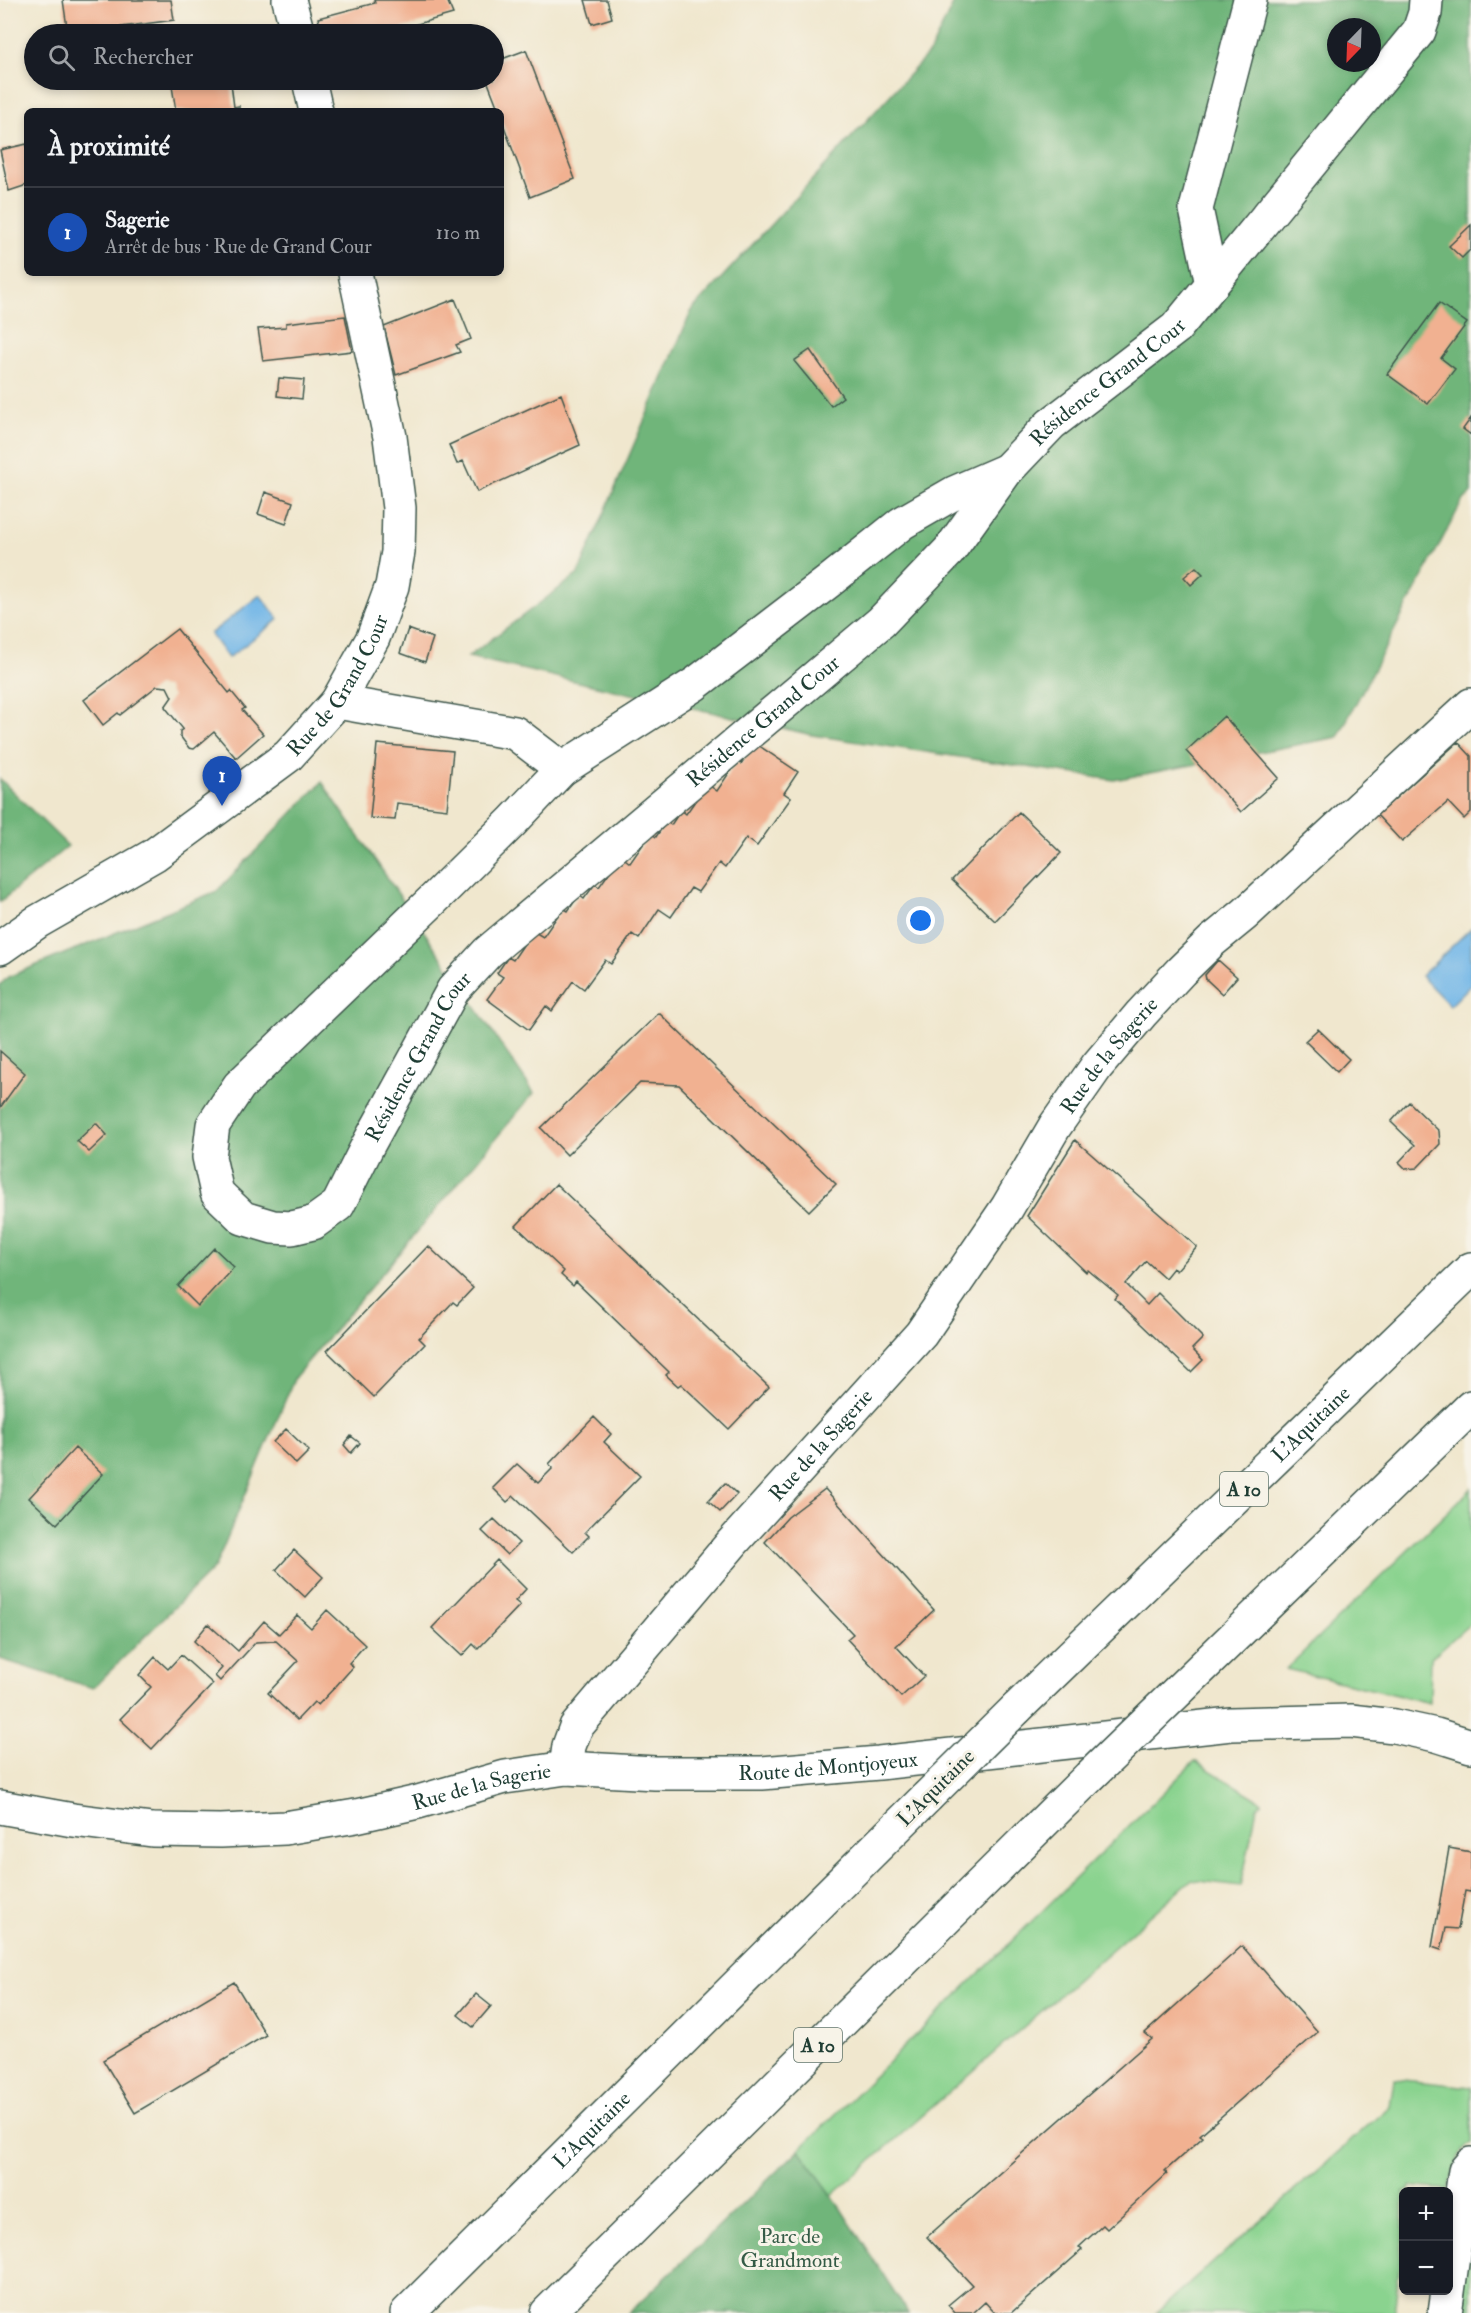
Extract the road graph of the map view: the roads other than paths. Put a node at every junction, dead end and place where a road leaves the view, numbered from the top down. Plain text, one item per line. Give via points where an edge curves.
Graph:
1 (289, 0) edge
2 (1250, 0) edge
3 (1426, 0) edge
4 (295, 24) edge
5 (311, 90) edge
6 (315, 108) edge
7 (356, 276) edge
8 (1212, 284) junction
9 (1007, 470) junction
10 (337, 702) junction
11 (1471, 705) edge
12 (562, 769) junction
13 (0, 948) edge
14 (1471, 1269) edge
15 (1471, 1407) edge
16 (1471, 1746) edge
17 (566, 1768) junction
18 (0, 1807) edge
19 (1471, 2164) edge
20 (407, 2313) edge
21 (547, 2313) edge
22 (1445, 2313) edge

1 - 4 main road
2 - 8 main road via 1196,209
3 - 8 main road, Résidence Grand Cour via 1419,31
5 - 6 main road
7 - 10 main road, Rue de Grand Cour via 390,437 399,508 398,552 392,586 373,638
8 - 9 main road, Résidence Grand Cour via 1176,328 1051,424
9 - 12 main road, Résidence Grand Cour via 954,493 902,523 694,684
9 - 12 main road, Résidence Grand Cour via 949,551 881,622 488,952 453,990 338,1204 313,1223 292,1228 243,1218 217,1193 209,1157 213,1125 239,1086 442,891
10 - 12 main road via 515,733
10 - 13 main road, Rue de Grand Cour via 288,756 174,841
11 - 17 main road, Rue de la Sagerie via 1212,941 1141,1014 1097,1066 1055,1126 1007,1208 921,1334 733,1542 576,1727
14 - 20 main road, L'Aquitaine / A 10, bridge via 1016,1709
15 - 21 main road, A 10, bridge via 1089,1777
16 - 17 main road, Route de Montjoyeux via 1394,1726 1351,1721 1231,1724 762,1773
17 - 18 main road, Rue de la Sagerie via 505,1777 418,1802 285,1828 152,1830
19 - 22 main road via 1465,2171

